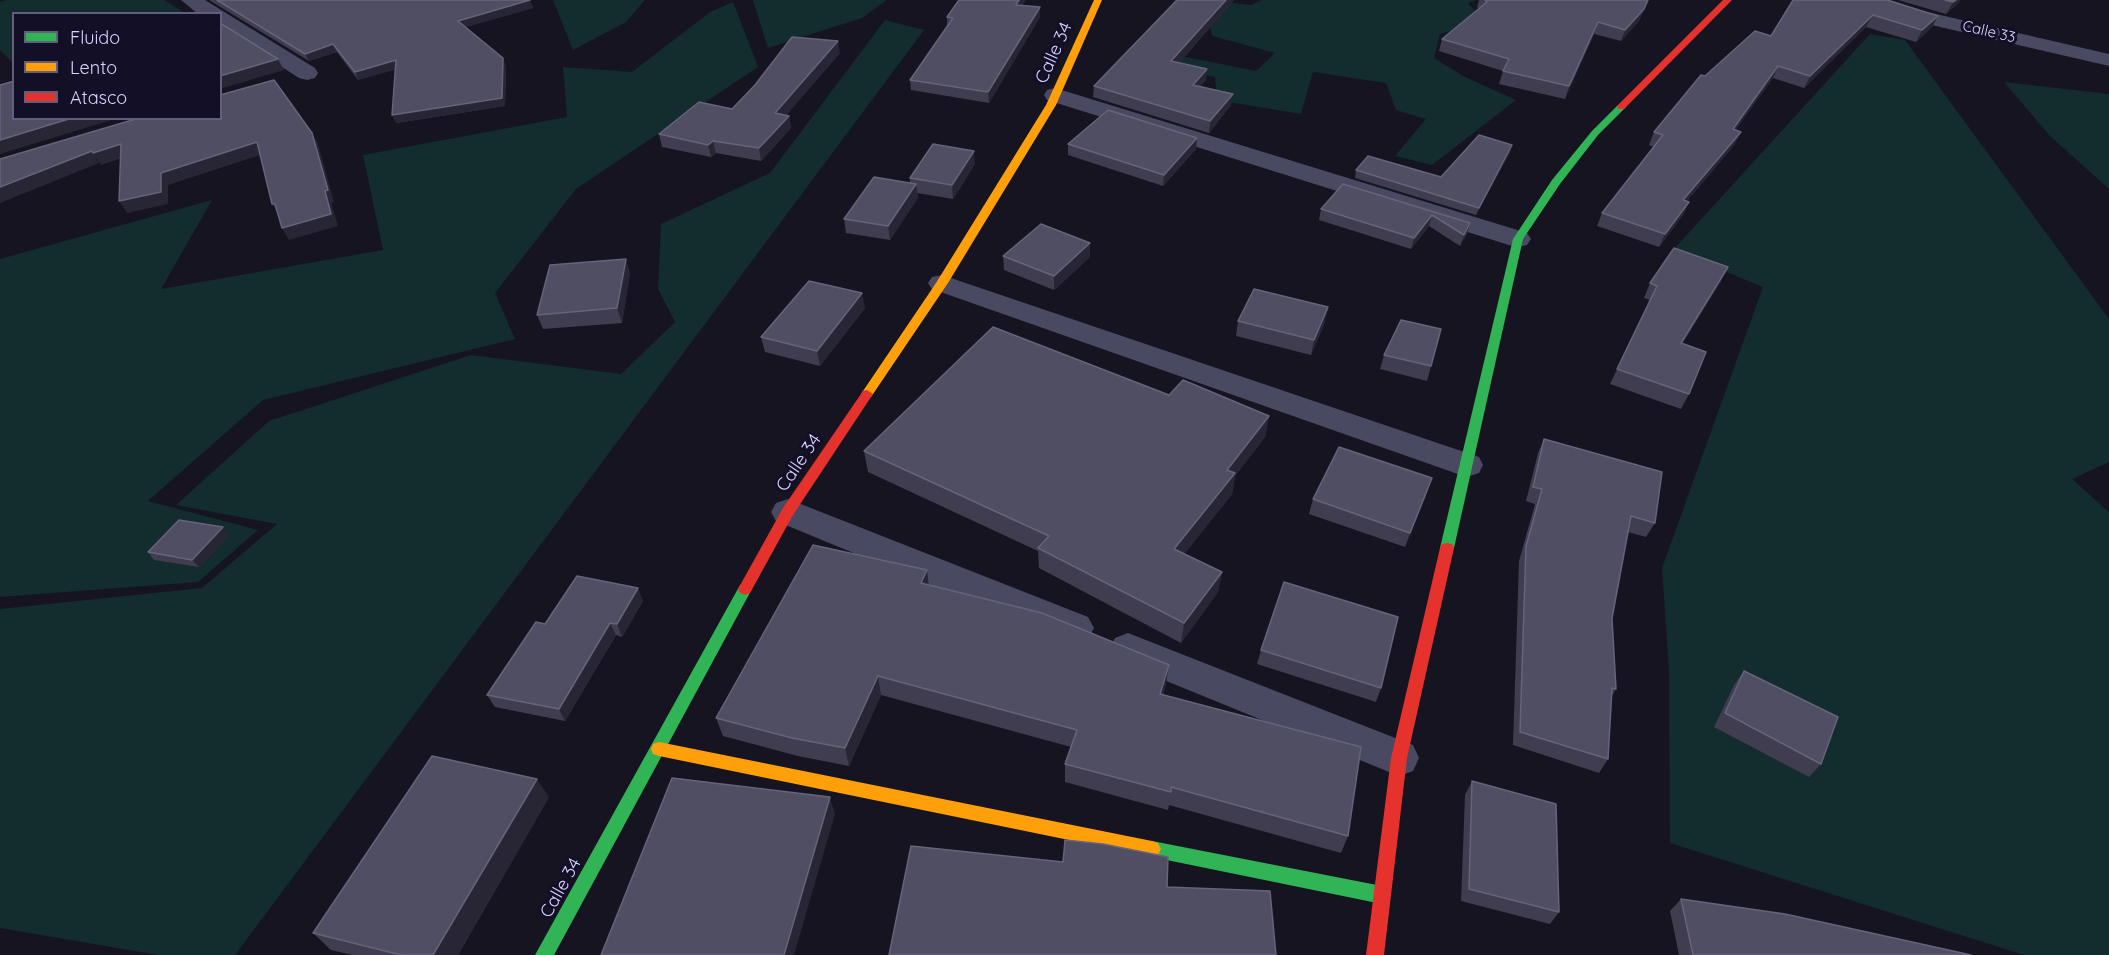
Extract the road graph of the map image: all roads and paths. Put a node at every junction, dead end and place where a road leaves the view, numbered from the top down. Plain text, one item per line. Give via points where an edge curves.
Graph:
1 (191, 0) edge
2 (1098, 0) edge
3 (1728, 0) edge
4 (1871, 0) edge
5 (210, 12) edge
6 (222, 19) edge
7 (2109, 60) edge
8 (285, 80) dead end
9 (1055, 95) junction
10 (1518, 238) junction
11 (942, 283) junction
12 (1467, 465) junction
13 (788, 512) junction
14 (659, 749) junction
15 (1400, 758) junction
16 (1382, 895) junction
17 (544, 955) edge
18 (1375, 955) edge

1 - 5 street
2 - 9 street, Calle 34
3 - 10 street via 1595,134
4 - 7 street, Calle 33 via 1917,16
6 - 8 street via 307,73
9 - 10 street
9 - 11 street, Calle 34
10 - 12 street
11 - 12 street
11 - 13 street, Calle 34
12 - 15 street
13 - 14 street, Calle 34
13 - 15 street
14 - 16 street
14 - 17 street, Calle 34
15 - 16 street
16 - 18 street

